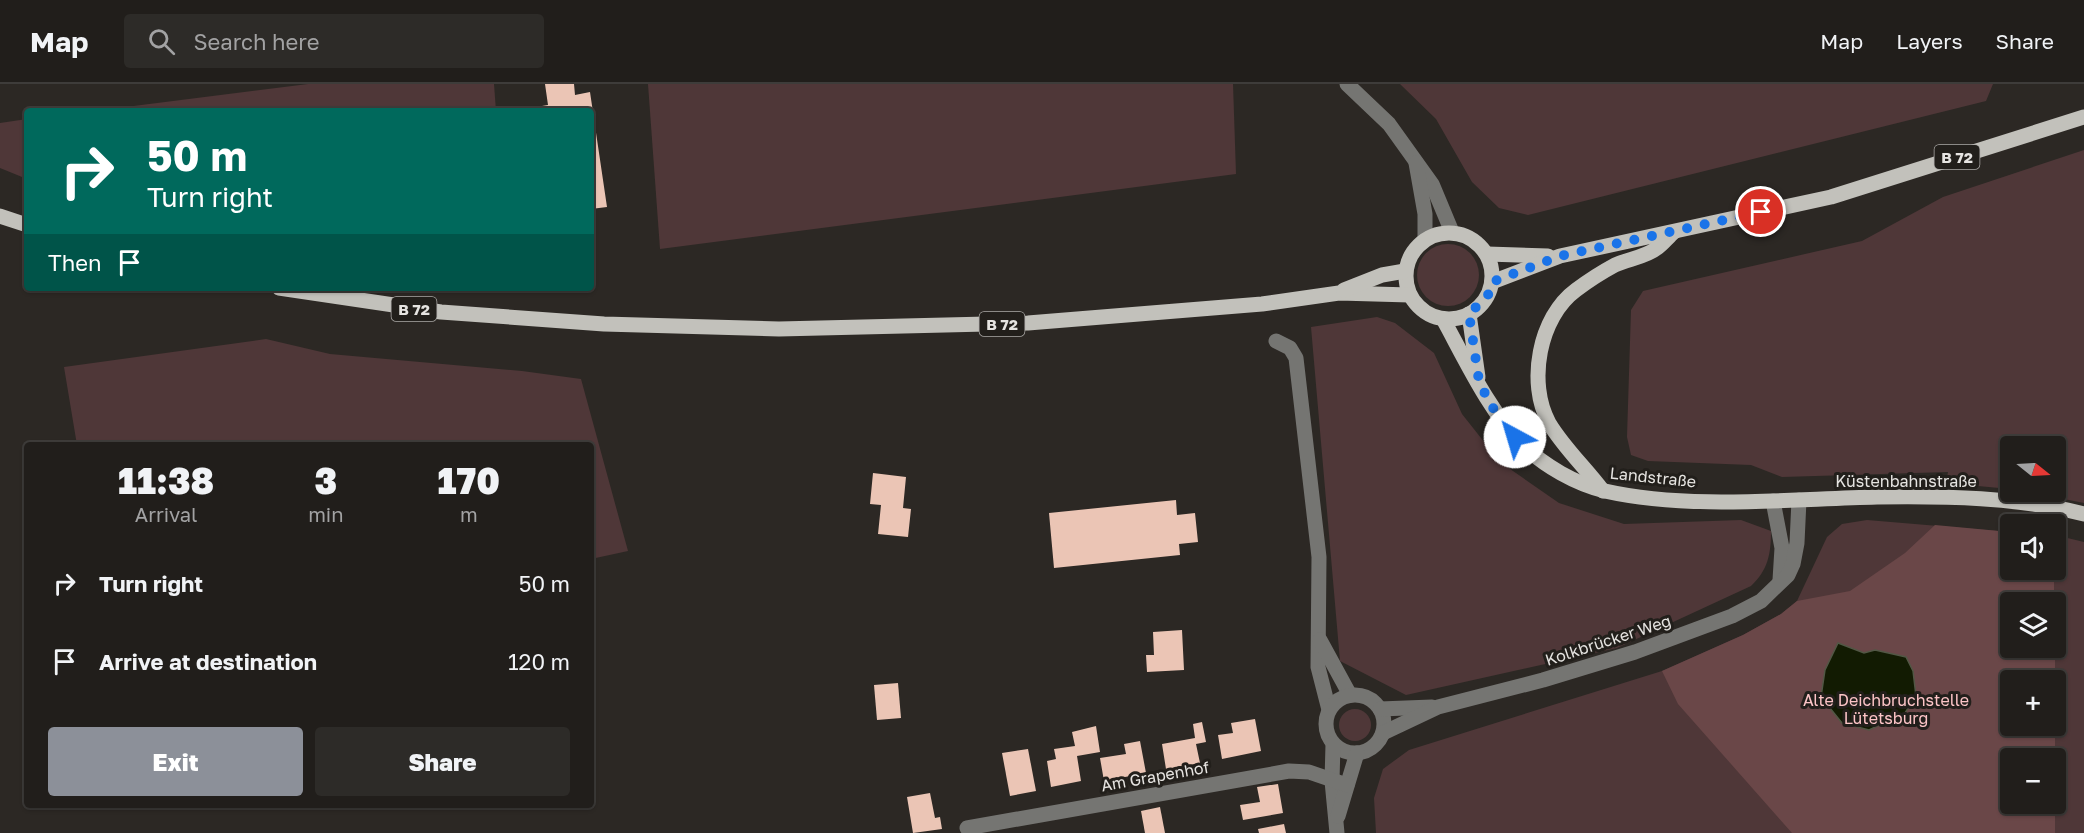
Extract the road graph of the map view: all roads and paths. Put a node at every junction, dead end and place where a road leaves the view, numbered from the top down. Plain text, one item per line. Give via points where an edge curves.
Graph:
1 (1347, 84) edge
2 (2084, 117) edge
3 (1415, 160) junction
4 (0, 216) edge
5 (24, 224) edge
6 (1452, 232) junction
7 (1674, 232) junction
8 (1425, 238) junction
9 (1487, 254) junction
10 (1560, 256) junction
11 (1405, 271) junction
12 (1492, 282) junction
13 (299, 291) edge
14 (1339, 293) junction
15 (1410, 296) junction
16 (1469, 314) junction
17 (1443, 319) junction
18 (1276, 341) dead end
19 (1479, 381) junction
20 (1603, 490) junction
21 (1798, 500) junction
22 (1773, 501) junction
23 (2084, 514) edge
24 (1780, 583) junction
25 (1319, 639) junction
26 (1350, 695) junction
27 (1438, 707) junction
28 (1380, 709) junction
29 (1329, 710) junction
30 (1383, 733) junction
31 (1333, 744) junction
32 (1357, 753) junction
33 (1332, 782) junction
34 (1347, 786) junction
35 (1336, 827) edge
36 (967, 828) dead end

1 - 3 street via 1389,124
2 - 7 main road, B 72 via 1831,197
3 - 6 street via 1432,184
3 - 8 street via 1425,214
4 - 5 main road
6 - 8 main road
6 - 9 main road via 1466,235
7 - 10 main road, B 72
7 - 20 main road via 1656,249 1615,265 1575,291 1558,309 1545,333 1538,364 1548,420 1566,449
8 - 11 main road via 1408,258
9 - 10 main road, B 72
9 - 12 main road
10 - 12 main road, B 72
11 - 14 main road, B 72 via 1382,275
11 - 15 main road
12 - 16 main road via 1484,301
13 - 14 main road, B 72 via 441,312 604,324 779,329 1028,323 1263,304
14 - 15 main road, B 72
15 - 17 main road via 1419,308
16 - 17 main road
16 - 19 main road, Landstraße
17 - 19 main road, Landstraße
18 - 25 street via 1290,348 1296,358 1319,557
19 - 20 main road, Landstraße via 1506,427 1524,447 1553,468
20 - 22 main road, Landstraße via 1672,500
21 - 22 main road, Landstraße
21 - 23 main road, Küstenbahnstraße via 1992,499
21 - 24 street, Kolkbrücker Weg via 1793,564
22 - 24 street via 1782,548
24 - 27 street, Kolkbrücker Weg via 1761,601 1732,616 1645,648
25 - 26 street
25 - 29 street via 1318,667
26 - 28 street via 1367,697
26 - 29 street
27 - 28 street, Kolkbrücker Weg
27 - 30 street, Kolkbrücker Weg
28 - 30 street
29 - 31 street via 1326,728
30 - 32 street via 1373,747
31 - 32 street
31 - 33 street
32 - 34 street
33 - 34 street, Am Grapenhof
33 - 35 street
33 - 36 street, Am Grapenhof via 1309,772 1289,771
34 - 35 street

